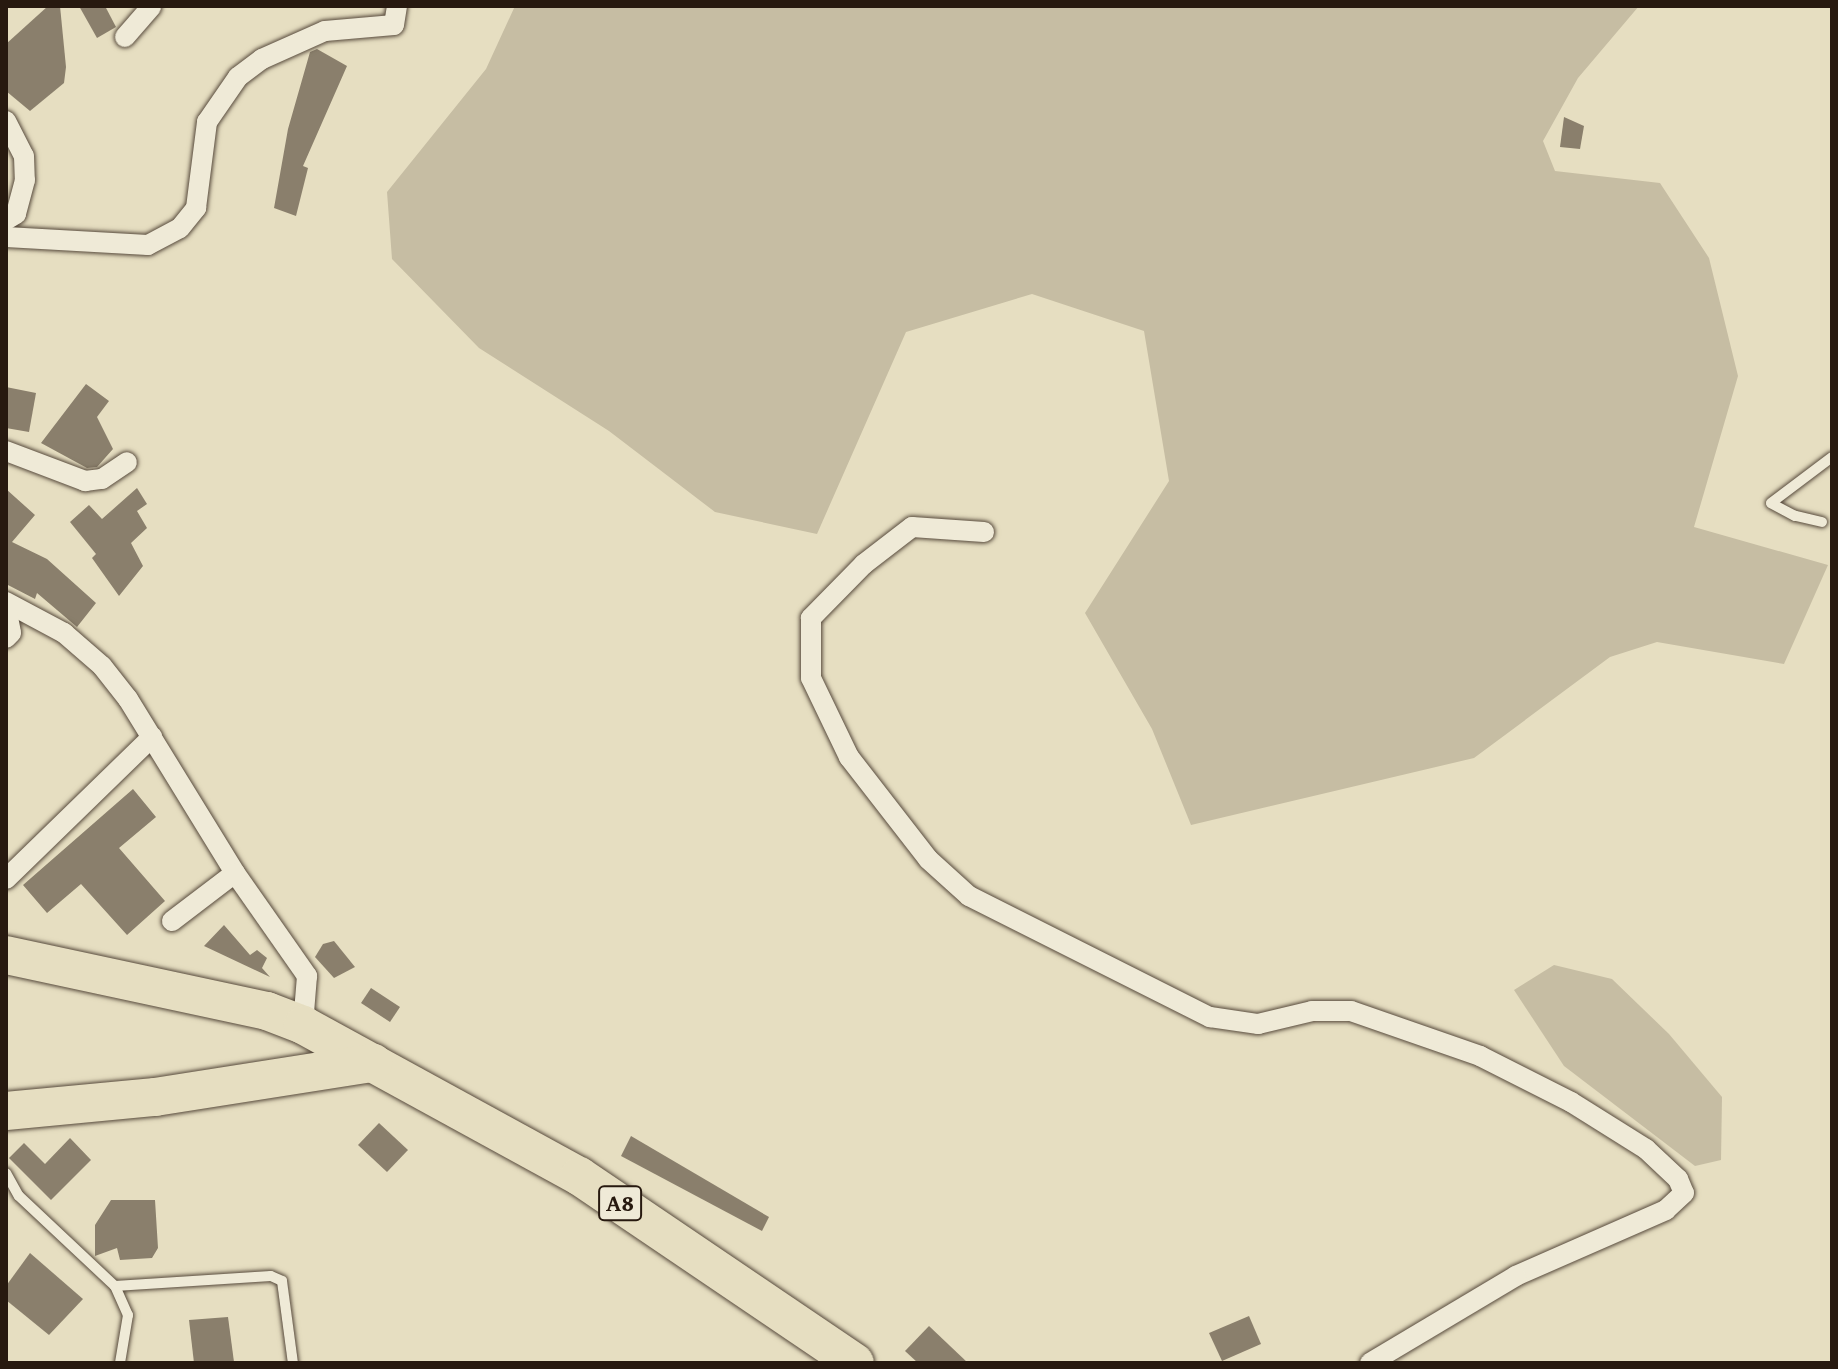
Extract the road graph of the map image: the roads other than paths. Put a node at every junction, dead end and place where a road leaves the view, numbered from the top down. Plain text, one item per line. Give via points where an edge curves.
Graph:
1 (151, 6) edge
2 (397, 6) edge
3 (125, 37) dead end
4 (6, 121) edge
5 (6, 220) edge
6 (6, 237) edge
7 (6, 451) edge
8 (1832, 457) edge
9 (127, 462) dead end
10 (1822, 522) dead end
11 (984, 532) dead end
12 (6, 605) edge
13 (6, 638) edge
14 (152, 737) junction
15 (235, 873) junction
16 (6, 879) edge
17 (172, 921) dead end
18 (6, 955) edge
19 (303, 1025) junction
20 (373, 1063) junction
21 (288, 1078) junction
22 (6, 1111) edge
23 (6, 1173) edge
24 (115, 1286) junction
25 (120, 1363) edge
26 (293, 1363) edge
27 (855, 1363) edge
28 (1370, 1363) edge

1 - 3 street
2 - 6 street via 394,25 325,31 262,59 238,77 207,122 196,208 180,228 148,245
4 - 5 street via 24,156 25,180 16,214
7 - 9 street via 85,481 102,479
8 - 10 lane via 1771,503
11 - 28 street via 912,527 864,564 811,618 811,678 823,704 849,757 928,859 969,896 1210,1017 1258,1024 1312,1011 1351,1011 1480,1056 1571,1102 1646,1149 1678,1179 1684,1193 1666,1210 1516,1276
12 - 13 street via 11,633
12 - 14 street via 64,633 102,666
14 - 15 street
14 - 16 street
15 - 17 street
15 - 19 street via 307,976
18 - 19 highway, A8 via 238,1004
19 - 20 highway, A8
19 - 21 highway via 305,1057
20 - 21 highway
20 - 27 highway, A8 via 579,1176
21 - 22 highway
23 - 24 lane via 19,1196
24 - 25 lane via 128,1315
24 - 26 lane via 271,1276 282,1281

